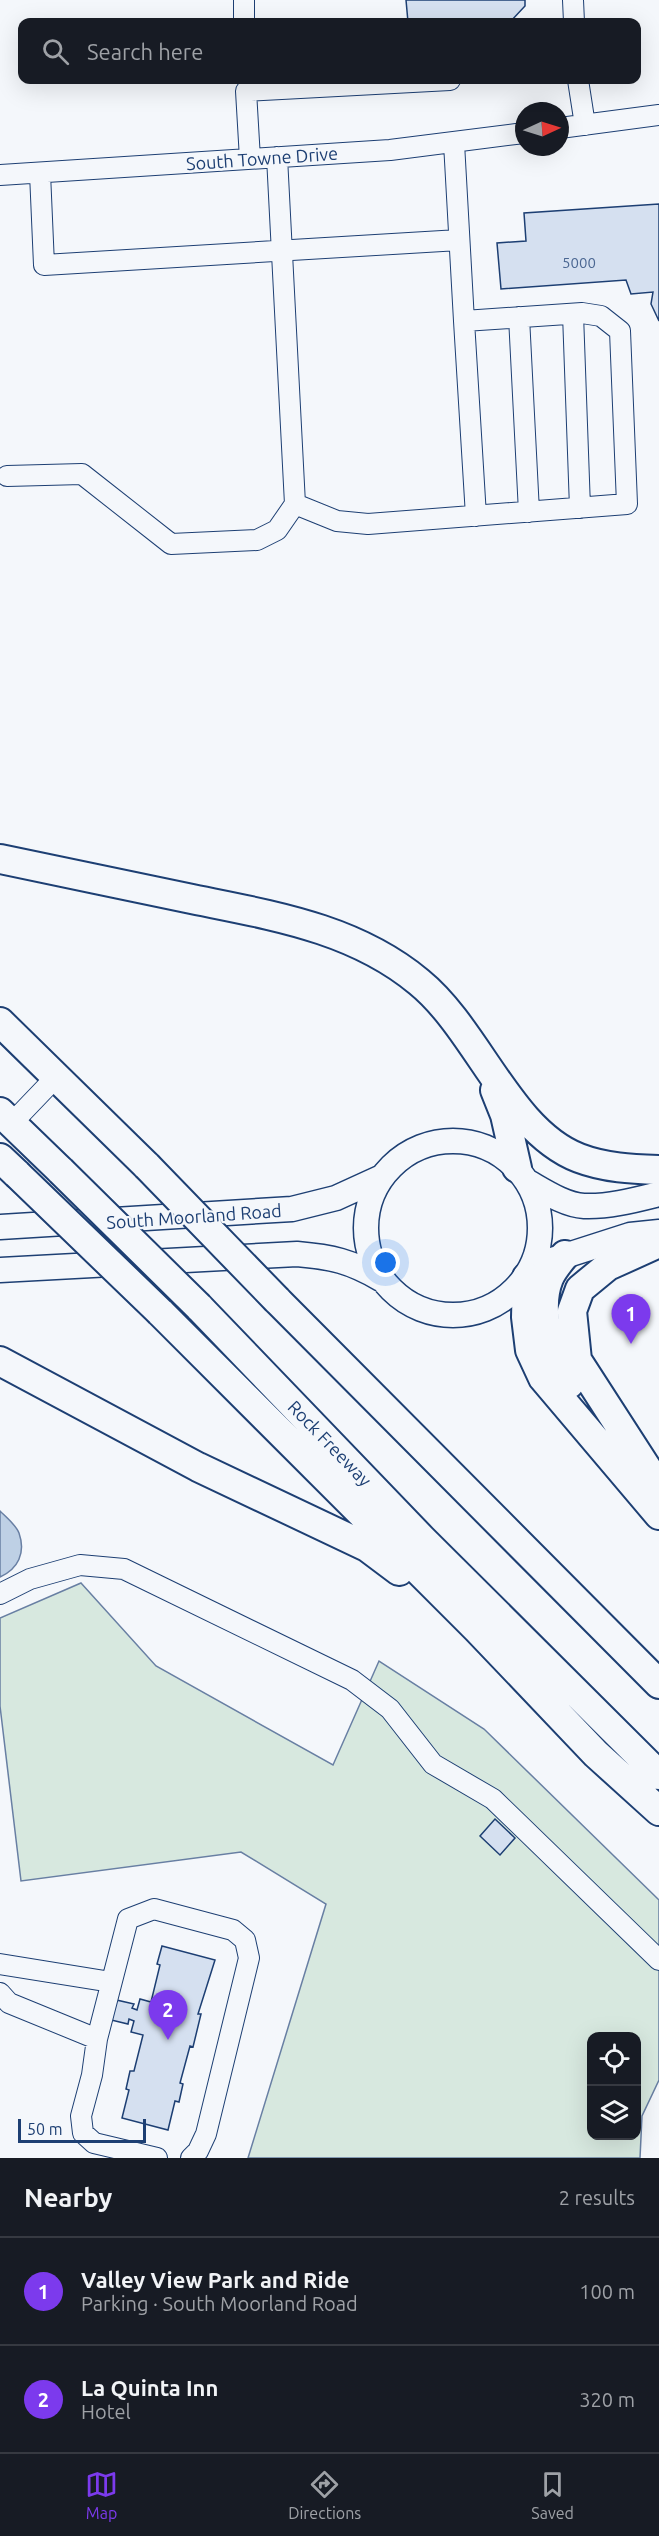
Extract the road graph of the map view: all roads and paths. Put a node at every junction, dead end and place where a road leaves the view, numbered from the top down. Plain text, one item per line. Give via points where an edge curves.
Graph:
1 (244, 0) edge
2 (573, 0) edge
3 (244, 18) edge
4 (574, 18) edge
5 (286, 84) edge
6 (579, 84) edge
7 (245, 85) edge
8 (659, 115) edge
9 (585, 125) junction
10 (569, 127) edge
11 (515, 134) edge
12 (454, 143) junction
13 (277, 158) junction
14 (250, 159) junction
15 (40, 172) junction
16 (0, 175) edge
17 (459, 240) junction
18 (282, 251) junction
19 (573, 314) junction
20 (519, 317) junction
21 (464, 321) junction
22 (7, 476) dead end
23 (295, 504) junction
24 (580, 508) junction
25 (529, 512) junction
26 (477, 516) junction
27 (0, 859) edge
28 (0, 1022) edge
29 (481, 1055) junction
30 (56, 1077) junction
31 (6, 1118) edge
32 (8, 1166) edge
33 (659, 1170) edge
34 (523, 1175) junction
35 (382, 1177) junction
36 (659, 1194) edge
37 (0, 1227) edge
38 (659, 1232) edge
39 (659, 1243) edge
40 (565, 1255) junction
41 (0, 1270) edge
42 (530, 1272) junction
43 (381, 1279) junction
44 (0, 1361) edge
45 (655, 1501) edge
46 (0, 1594) edge
47 (477, 1629) junction
48 (659, 1684) edge
49 (659, 1775) edge
50 (659, 1810) edge
51 (659, 1960) edge
52 (0, 1964) edge
53 (111, 1982) junction
54 (0, 1993) edge
55 (97, 2039) junction
56 (157, 2158) edge
57 (191, 2158) edge

1 - 3 street
2 - 4 street
5 - 7 street
6 - 9 street
7 - 14 street
8 - 9 street
9 - 10 street
11 - 12 street, South Towne Drive
12 - 13 street, South Towne Drive
12 - 17 street
13 - 14 street, South Towne Drive
13 - 18 street
14 - 15 street, South Towne Drive
15 - 16 street, South Towne Drive
15 - 18 street via 44,265
17 - 18 street
17 - 21 street
18 - 23 street
19 - 20 street
19 - 24 street
19 - 24 street via 601,316 620,331 627,504
20 - 21 street
20 - 25 street
21 - 26 street
22 - 23 street via 82,474 171,544 257,540 277,530
23 - 26 street via 337,521 368,524
24 - 25 street
25 - 26 street
27 - 29 highway via 305,922 363,944 419,982 455,1019
28 - 30 highway
29 - 33 highway via 540,1135 578,1158 618,1169
29 - 34 highway
30 - 31 street
30 - 48 highway, bridge
31 - 49 highway, Rock Freeway, bridge
32 - 47 highway, bridge
34 - 35 main road via 497,1152 448,1141 423,1146 400,1158
34 - 36 main road via 557,1198 582,1206 617,1204
34 - 42 main road via 540,1219 541,1239
35 - 37 main road, South Moorland Road via 336,1198 292,1209
35 - 43 main road via 370,1201 366,1228 369,1255
38 - 40 main road via 630,1235
39 - 45 highway via 608,1266 580,1289 572,1311 577,1360
40 - 42 main road
40 - 45 highway via 548,1280 545,1306 553,1353 564,1377
41 - 43 main road via 297,1254 335,1258
42 - 43 main road via 508,1298 483,1311 455,1317 427,1312 402,1299
42 - 45 highway via 526,1306 530,1350 543,1378
44 - 47 highway via 198,1467 367,1547
46 - 51 street via 30,1579 80,1565 124,1569 352,1680 390,1709 433,1764 493,1799
47 - 50 highway via 596,1754
52 - 53 street
53 - 55 street
53 - 57 street via 128,1919 154,1909 233,1930 245,1940 249,1958 213,2107 206,2134
54 - 55 street via 9,2003
55 - 56 street via 81,2116 83,2133 94,2143

